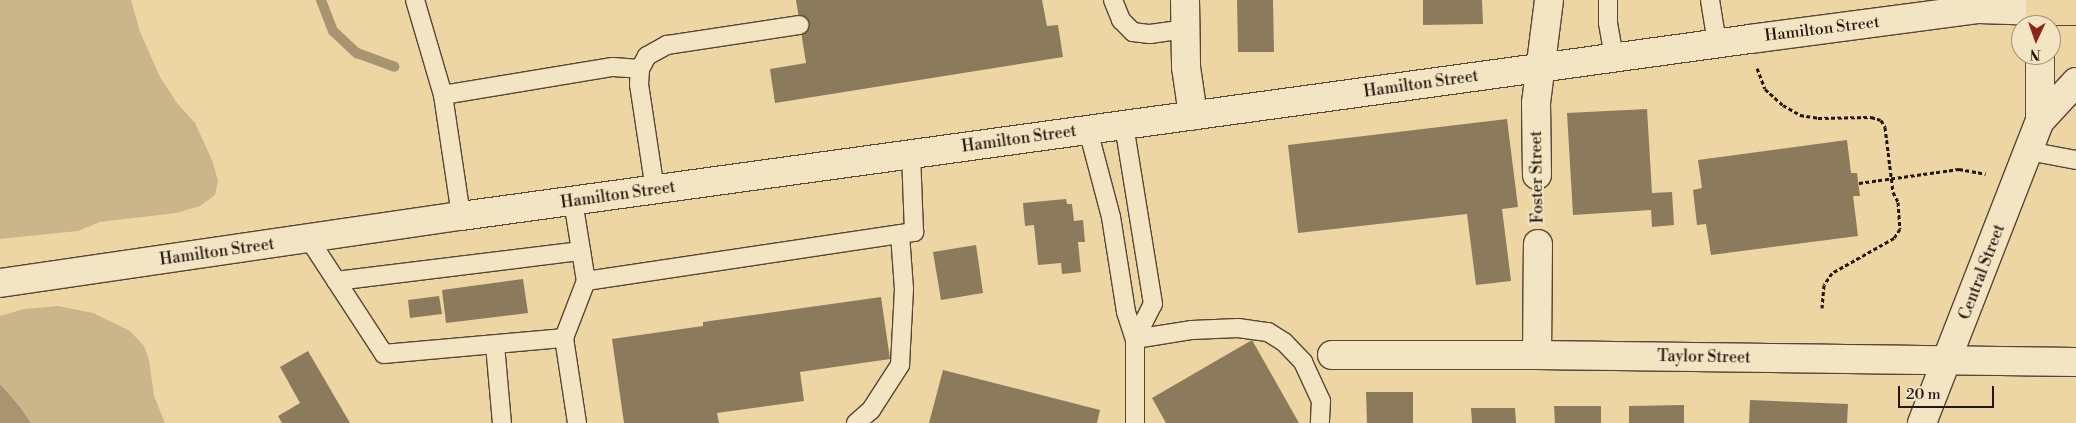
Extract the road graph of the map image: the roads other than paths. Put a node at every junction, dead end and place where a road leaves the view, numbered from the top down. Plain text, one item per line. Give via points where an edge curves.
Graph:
1 (415, 0) edge
2 (1113, 0) edge
3 (1184, 0) edge
4 (1549, 0) edge
5 (1608, 0) edge
6 (1710, 0) edge
7 (2076, 11) edge
8 (2040, 12) edge
9 (800, 25) dead end
10 (1185, 29) junction
11 (1717, 43) junction
12 (1614, 58) junction
13 (2040, 65) edge
14 (1540, 68) junction
15 (640, 69) junction
16 (2076, 82) edge
17 (443, 95) junction
18 (1193, 115) junction
19 (2040, 121) junction
20 (1124, 124) junction
21 (1088, 130) junction
22 (2028, 151) junction
23 (911, 154) junction
24 (2076, 160) edge
25 (1537, 174) dead end
26 (655, 190) junction
27 (573, 201) junction
28 (461, 216) junction
29 (900, 234) junction
30 (309, 238) junction
31 (1538, 244) dead end
32 (581, 251) junction
33 (336, 281) junction
34 (586, 281) junction
35 (0, 283) edge
36 (564, 338) junction
37 (1135, 338) junction
38 (495, 345) junction
39 (1332, 355) dead end
40 (1537, 355) junction
41 (1947, 360) junction
42 (2076, 362) edge
43 (502, 423) edge
44 (577, 423) edge
45 (856, 423) edge
46 (1135, 423) edge
47 (1320, 423) edge
48 (1922, 423) edge

1 - 17 lane
2 - 10 lane via 1121,20 1133,32 1150,34
3 - 10 main road
4 - 14 main road, Foster Street
5 - 12 lane
6 - 11 lane
7 - 8 main road
8 - 11 main road, Hamilton Street via 1980,10
9 - 15 lane via 667,45 647,56
10 - 18 main road via 1186,67
11 - 12 main road, Hamilton Street
12 - 14 main road, Hamilton Street
13 - 19 main road, Central Street
14 - 18 main road, Hamilton Street
14 - 25 main road, Foster Street via 1536,103
15 - 17 lane via 613,67
15 - 26 lane via 639,84
16 - 19 main road, Central Street
17 - 28 lane
18 - 20 main road, Hamilton Street
19 - 22 main road, Central Street
20 - 21 main road, Hamilton Street
20 - 37 lane via 1153,304
21 - 23 main road, Hamilton Street
21 - 37 lane via 1111,218 1126,312
22 - 24 lane
22 - 41 main road, Central Street
23 - 26 main road, Hamilton Street
23 - 29 lane via 914,232
26 - 27 main road, Hamilton Street
27 - 28 main road, Hamilton Street
27 - 32 lane
28 - 30 main road, Hamilton Street
29 - 34 lane
29 - 45 lane via 904,289 900,365 871,410
30 - 33 lane
30 - 35 main road, Hamilton Street
31 - 40 main road, Foster Street
32 - 33 lane
32 - 34 lane
33 - 38 lane via 384,354
34 - 36 lane
36 - 38 lane
36 - 44 lane
37 - 46 lane
37 - 47 lane via 1192,330 1238,328 1268,332 1284,342 1303,362 1321,401
38 - 43 lane
39 - 40 main road, Taylor Street
40 - 41 main road, Taylor Street
41 - 42 main road, Taylor Street
41 - 48 main road, Central Street

